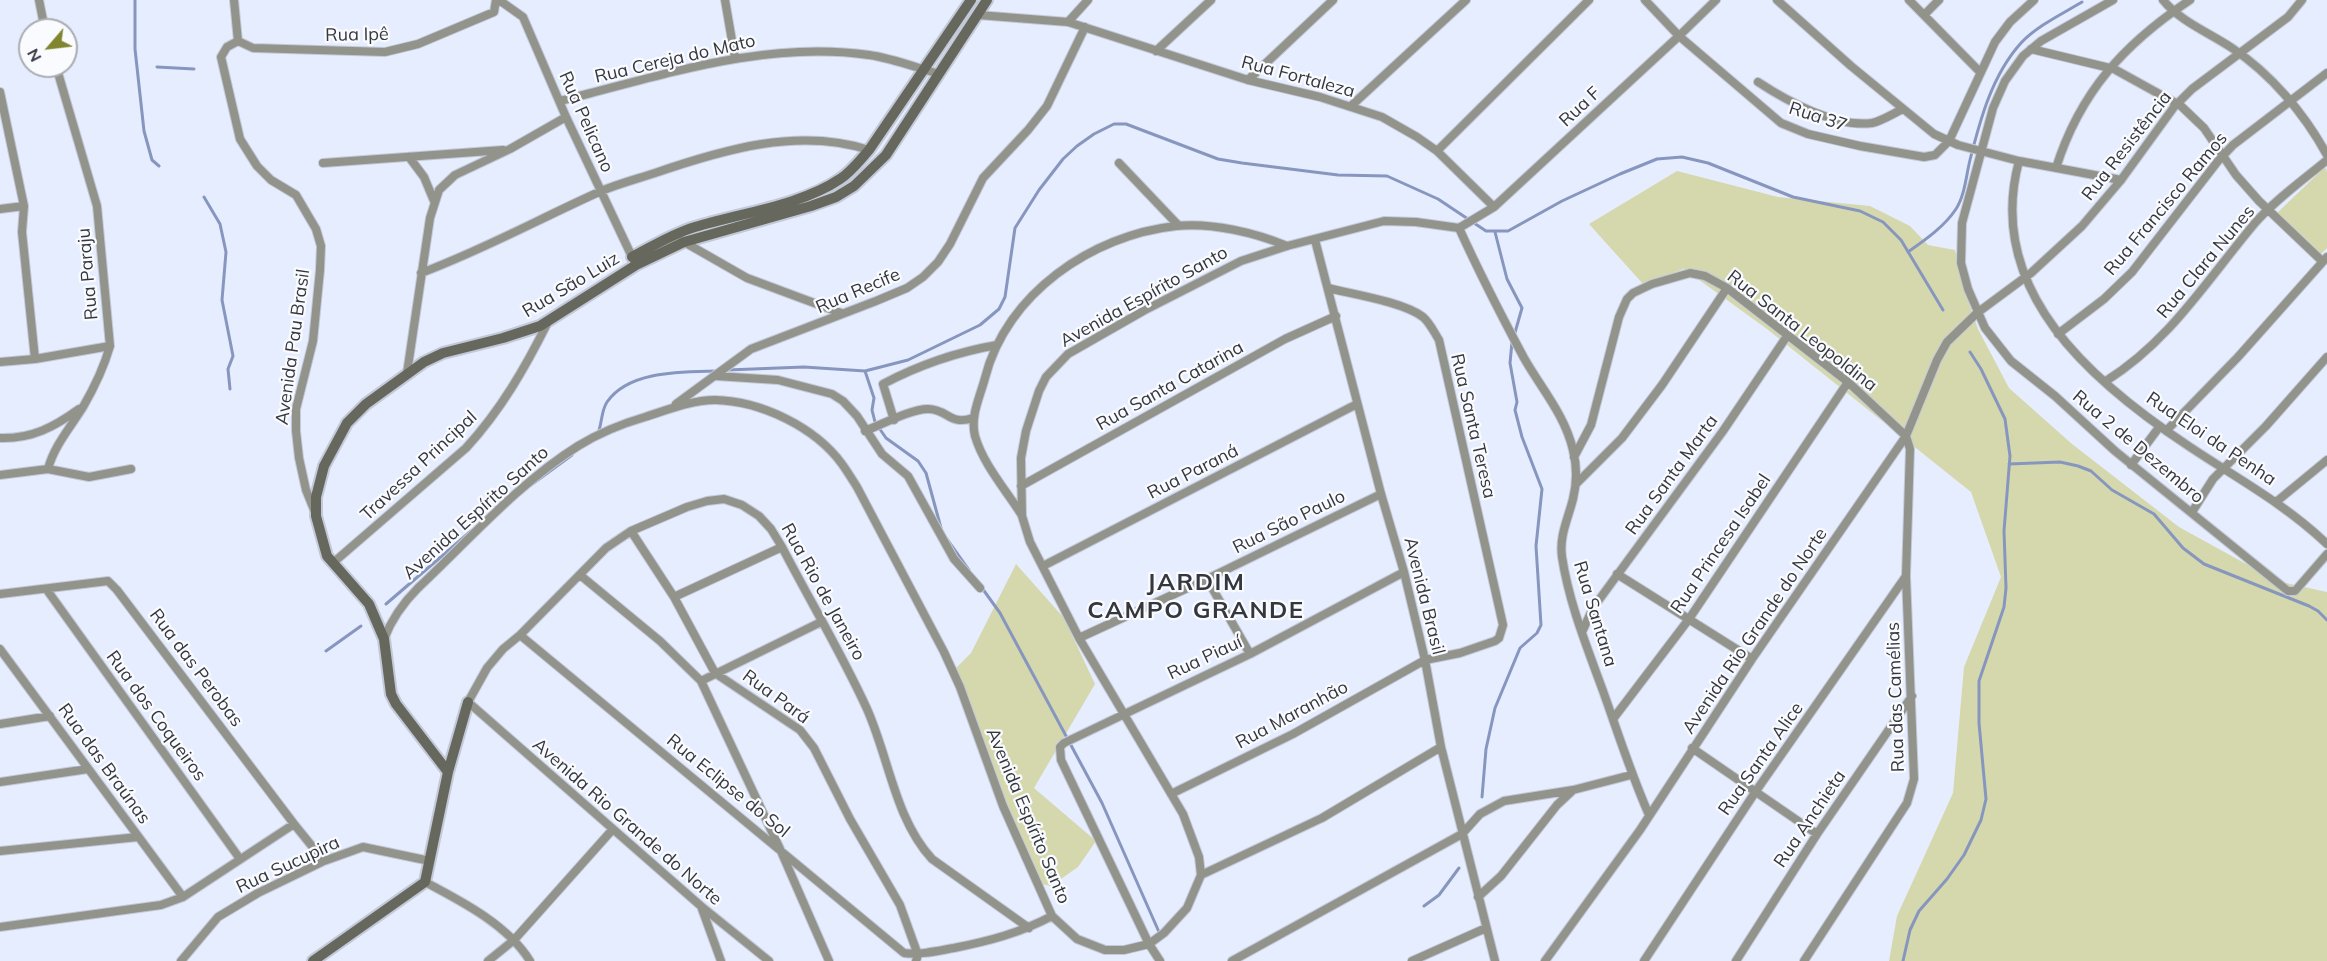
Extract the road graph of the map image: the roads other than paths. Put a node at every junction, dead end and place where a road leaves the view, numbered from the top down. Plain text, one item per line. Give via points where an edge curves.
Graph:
1 (39, 0) edge
2 (234, 0) edge
3 (498, 0) edge
4 (725, 0) edge
5 (971, 0) edge
6 (987, 0) edge
7 (1088, 0) edge
8 (1211, 0) edge
9 (1333, 0) edge
10 (1466, 0) edge
11 (1589, 0) edge
12 (1645, 0) edge
13 (1716, 0) edge
14 (1777, 0) edge
15 (1909, 0) edge
16 (1939, 0) edge
17 (2034, 0) edge
18 (2113, 0) edge
19 (2163, 0) edge
20 (2190, 0) edge
21 (2302, 0) edge
22 (2174, 11) junction
23 (978, 15) junction
24 (1924, 15) junction
25 (43, 18) edge
26 (1068, 22) junction
27 (1085, 27) junction
28 (1680, 36) junction
29 (238, 41) junction
30 (2031, 49) junction
31 (1156, 51) junction
32 (2240, 53) junction
33 (735, 58) junction
34 (2110, 68) junction
35 (922, 69) junction
36 (1980, 72) junction
37 (2327, 73) edge
38 (939, 74) junction
39 (60, 78) edge
40 (1248, 80) junction
41 (1758, 82) dead end
42 (0, 92) edge
43 (560, 101) junction
44 (2290, 101) junction
45 (2177, 104) junction
46 (1351, 106) junction
47 (1903, 109) junction
48 (566, 117) junction
49 (1949, 141) junction
50 (510, 150) junction
51 (869, 150) junction
52 (1437, 151) junction
53 (1981, 151) junction
54 (2223, 155) junction
55 (2327, 155) edge
56 (410, 157) junction
57 (2327, 160) edge
58 (2019, 161) junction
59 (323, 163) dead end
60 (1119, 164) dead end
61 (2056, 168) junction
62 (2121, 180) junction
63 (601, 191) junction
64 (434, 201) junction
65 (24, 206) junction
66 (1494, 207) junction
67 (0, 210) edge
68 (2268, 210) junction
69 (1179, 225) junction
70 (1459, 228) junction
71 (1316, 240) junction
72 (684, 242) junction
73 (1287, 246) junction
74 (2325, 259) edge
75 (634, 261) junction
76 (421, 273) junction
77 (2025, 278) junction
78 (1328, 288) junction
79 (1727, 288) junction
80 (841, 313) junction
81 (1977, 313) junction
82 (1336, 316) junction
83 (549, 321) junction
84 (2058, 334) junction
85 (1787, 336) junction
86 (997, 345) junction
87 (110, 346) junction
88 (2327, 357) edge
89 (34, 359) junction
90 (0, 362) edge
91 (407, 373) junction
92 (716, 376) junction
93 (2106, 381) junction
94 (1848, 382) junction
95 (1358, 404) junction
96 (83, 406) junction
97 (670, 409) junction
98 (973, 418) junction
99 (894, 420) junction
100 (2163, 428) junction
101 (865, 430) junction
102 (1906, 436) junction
103 (0, 438) edge
104 (1574, 457) junction
105 (2327, 460) edge
106 (2131, 465) junction
107 (2224, 468) junction
108 (48, 469) junction
109 (131, 469) dead end
110 (0, 476) edge
111 (1576, 484) junction
112 (1021, 486) junction
113 (1381, 494) junction
114 (2276, 502) junction
115 (2192, 512) junction
116 (316, 516) junction
117 (1022, 516) junction
118 (631, 531) junction
119 (2327, 544) edge
120 (782, 547) junction
121 (2327, 554) edge
122 (334, 562) junction
123 (1043, 566) junction
124 (1404, 572) junction
125 (1617, 574) junction
126 (580, 575) junction
127 (1906, 576) junction
128 (1207, 579) junction
129 (980, 588) dead end
130 (47, 590) junction
131 (0, 594) edge
132 (674, 597) junction
133 (1689, 619) junction
134 (820, 622) junction
135 (1582, 632) junction
136 (520, 635) junction
137 (1079, 638) junction
138 (384, 639) junction
139 (1495, 641) joint
140 (0, 649) edge
141 (1250, 654) junction
142 (1752, 659) junction
143 (1425, 660) junction
144 (715, 673) junction
145 (701, 681) junction
146 (1912, 696) junction
147 (468, 702) junction
148 (1124, 713) junction
149 (50, 716) junction
150 (1613, 719) junction
151 (0, 724) edge
152 (1441, 747) junction
153 (1692, 748) junction
154 (88, 769) junction
155 (448, 772) junction
156 (1631, 775) junction
157 (0, 782) edge
158 (1573, 790) junction
159 (1756, 791) junction
160 (1172, 794) junction
161 (1649, 815) junction
162 (294, 824) junction
163 (613, 829) junction
164 (1462, 834) junction
165 (1817, 834) junction
166 (138, 837) junction
167 (780, 849) junction
168 (0, 851) edge
169 (240, 859) junction
170 (324, 861) junction
171 (430, 861) junction
172 (1202, 875) junction
173 (425, 882) junction
174 (183, 897) junction
175 (1478, 897) junction
176 (702, 907) junction
177 (1052, 916) junction
178 (0, 927) edge
179 (1029, 928) junction
180 (1486, 928) junction
181 (514, 940) junction
182 (1149, 944) junction
183 (917, 958) edge
184 (181, 961) edge
185 (313, 961) edge
186 (488, 961) edge
187 (530, 961) edge
188 (721, 961) edge
189 (769, 961) edge
190 (828, 961) edge
191 (1160, 961) edge
192 (1232, 961) edge
193 (1412, 961) edge
194 (1495, 961) edge
195 (1545, 961) edge
196 (1644, 961) edge
197 (1736, 961) edge
198 (1804, 961) edge

1 - 25 street
2 - 29 street
3 - 29 street, Rua Ipê via 494,12 418,44 385,52 254,48
3 - 43 street, Rua Pelicano via 523,18
4 - 33 street
5 - 35 street, Rua São Luiz
6 - 23 street, Rua São Luiz
7 - 26 street
8 - 31 street
9 - 40 street
10 - 46 street
11 - 52 street
12 - 28 street, Rua 37
13 - 28 street, Rua F
14 - 47 street
15 - 24 street
16 - 24 street
17 - 36 street via 2002,32
18 - 30 street, Rua 2 de Dezembro
19 - 22 street
20 - 22 street
21 - 32 street, Rua Resistência via 2288,17
22 - 32 street
22 - 34 street via 2143,34
23 - 26 street
23 - 38 street, Rua São Luiz
24 - 36 street
26 - 27 street, Rua Fortaleza
27 - 31 street, Rua Fortaleza
27 - 80 street, Rua Recife via 1047,106 984,178 938,262 907,288
28 - 49 street, Rua 37 via 1770,115 1794,129 1924,157 1935,154
28 - 66 street, Rua F
29 - 116 street, Avenida Pau Brasil via 227,47 221,57 240,139 271,180 296,195 321,246 313,341 297,409 296,432 298,458
30 - 34 street
30 - 53 street, Rua 2 de Dezembro via 2001,88
31 - 40 street, Rua Fortaleza
32 - 44 street
32 - 45 street, Rua Resistência
33 - 35 street, Rua Cereja do Mato via 815,51 871,55
33 - 43 street, Rua Cereja do Mato
34 - 45 street
34 - 61 street via 2076,119
35 - 38 street, Rua Cereja do Mato
35 - 51 street, Rua São Luiz
36 - 49 street
37 - 44 street, Rua Francisco Ramos
38 - 72 street, Rua São Luiz via 886,155 854,186 811,206
39 - 87 street, Rua Paraju via 97,206
40 - 46 street, Rua Fortaleza
41 - 47 street via 1809,110 1853,122 1874,123
42 - 65 street
43 - 48 street, Rua Pelicano
44 - 54 street, Rua Francisco Ramos
44 - 55 street
45 - 54 street via 2197,119
45 - 62 street, Rua Resistência
46 - 52 street, Rua Fortaleza via 1382,117
47 - 49 street
48 - 50 street
48 - 63 street, Rua Pelicano
49 - 53 street
50 - 56 street
50 - 64 street via 455,175 445,182
51 - 63 street via 820,142 760,144 697,159
51 - 75 street, Rua São Luiz via 840,179 815,192 694,227 664,239
52 - 66 street, Rua Fortaleza
53 - 58 street
53 - 81 street, Rua 2 de Dezembro via 1960,242 1964,276
54 - 68 street
54 - 84 street, Rua Francisco Ramos via 2132,272
56 - 59 street
56 - 64 street
57 - 68 street, Rua Clara Nunes
58 - 61 street
58 - 77 street, Rua Eloi da Penha via 2012,212 2014,242
60 - 69 street
61 - 62 street
62 - 77 street, Rua Resistência via 2082,226
63 - 75 street, Rua Pelicano
63 - 76 street via 490,245
64 - 76 street
65 - 67 street
65 - 89 street via 22,232
66 - 70 street, Rua F
68 - 74 street
68 - 93 street, Rua Clara Nunes via 2162,338
69 - 73 street via 1244,232
69 - 86 street via 1117,240 1065,269 1032,296 1007,325
70 - 71 street, Avenida Espírito Santo via 1384,221
70 - 104 street, Rua Santana via 1482,279 1561,416
71 - 73 street, Avenida Espírito Santo
71 - 78 street, Avenida Brasil
72 - 75 street, Rua São Luiz
72 - 80 street via 747,278
73 - 112 street, Avenida Espírito Santo via 1241,261 1068,354 1046,377 1031,410 1021,458
74 - 100 street via 2231,364
75 - 83 street, Rua São Luiz
76 - 91 street
77 - 81 street, Rua Resistência
77 - 84 street, Rua Eloi da Penha
78 - 82 street, Avenida Brasil
78 - 139 street, Rua Santa Teresa via 1408,308 1432,326 1439,340 1503,625 1500,638
79 - 85 street, Rua Santa Leopoldina
79 - 104 street, Rua Santa Leopoldina via 1690,273 1652,284 1627,299 1591,425
79 - 111 street via 1622,438
80 - 92 street, Rua Recife via 751,349
81 - 102 street, Avenida Rio Grande do Norte via 1947,342
81 - 106 street, Rua 2 de Dezembro via 2011,361
82 - 95 street, Avenida Brasil
82 - 112 street, Rua Santa Catarina via 1285,339
83 - 91 street, Rua São Luiz via 443,353
83 - 122 street, Travessa Principal via 526,367 484,428
84 - 93 street, Rua Eloi da Penha
85 - 94 street, Rua Santa Leopoldina
85 - 125 street, Rua Santa Marta via 1723,431
86 - 98 street
86 - 99 street via 910,370 883,384
87 - 89 street
87 - 96 street, Rua Paraju
88 - 107 street
89 - 90 street
91 - 116 street, Rua São Luiz via 347,423 324,466 317,489
92 - 97 street, Rua Recife
92 - 101 street via 778,380 832,394 857,416
93 - 100 street, Rua Eloi da Penha
94 - 102 street, Rua Santa Leopoldina
94 - 133 street, Rua Princesa Isabel
95 - 113 street, Avenida Brasil
95 - 123 street, Rua Paraná
96 - 103 street via 34,435
96 - 108 street, Rua Paraju via 55,450
97 - 138 street, Avenida Espírito Santo via 598,435 526,485 403,604
97 - 177 street, Avenida Espírito Santo via 715,400 748,405 803,429 841,463 944,652 1003,806
98 - 99 street via 957,421 926,409
98 - 117 street via 982,452
99 - 101 street
100 - 106 street
100 - 107 street, Rua Eloi da Penha
101 - 129 street via 882,454 908,476 954,559
102 - 127 street, Rua das Camélias via 1910,449
102 - 142 street, Avenida Rio Grande do Norte
104 - 111 street, Rua Santana
105 - 114 street
106 - 115 street, Rua 2 de Dezembro
107 - 114 street, Rua Eloi da Penha
107 - 115 street
108 - 109 street via 89,477
108 - 110 street
111 - 135 street, Rua Santana via 1561,542
112 - 117 street, Avenida Espírito Santo
113 - 124 street, Avenida Brasil
113 - 128 street, Rua São Paulo
114 - 119 street, Rua Eloi da Penha
115 - 121 street, Rua 2 de Dezembro via 2290,592
116 - 122 street, Rua São Luiz via 327,556
117 - 123 street, Avenida Espírito Santo
118 - 120 street, Rua Rio de Janeiro via 687,507 724,499 759,516
118 - 126 street, Rua Rio de Janeiro via 606,548
118 - 132 street, Rua Pará
120 - 132 street
120 - 134 street, Rua Rio de Janeiro
122 - 138 street, Rua São Luiz via 369,604
123 - 137 street, Avenida Espírito Santo
124 - 141 street, Rua Piauí
124 - 143 street, Avenida Brasil
125 - 133 street
125 - 135 street, Rua Santa Marta
126 - 136 street, Rua Rio de Janeiro
126 - 145 street
127 - 146 street, Rua das Camélias
127 - 159 street, Rua Santa Alice
128 - 137 street, Rua São Paulo
128 - 141 street
130 - 131 street, Rua das Perobas
130 - 162 street, Rua das Perobas via 108,581
130 - 169 street, Rua dos Coqueiros
132 - 144 street, Rua Pará
133 - 142 street
133 - 150 street, Rua Princesa Isabel
134 - 144 street
134 - 179 street, Rua Rio de Janeiro via 879,736 919,845 932,859
135 - 150 street, Rua Santana
136 - 147 street, Rua Rio de Janeiro via 487,668
136 - 167 street, Rua Eclipse do Sol
137 - 148 street, Avenida Espírito Santo
138 - 155 street via 391,694
139 - 143 street, Rua Maranhão
140 - 149 street, Rua das Braúnas
141 - 148 street, Rua Piauí
142 - 153 street, Avenida Rio Grande do Norte
143 - 152 street, Avenida Brasil
143 - 160 street, Rua Maranhão via 1293,734
144 - 145 street
144 - 183 street, Rua Pará via 800,730 814,748 900,905
145 - 167 street
146 - 165 street, Rua Anchieta
146 - 198 street, Rua das Camélias via 1911,796
147 - 155 street, Rua Rio de Janeiro
147 - 163 street, Avenida Rio Grande do Norte
148 - 160 street, Avenida Espírito Santo
148 - 182 street, Rua Piauí via 1064,743 1061,760
149 - 151 street
149 - 154 street, Rua das Braúnas
150 - 156 street, Rua Santana
152 - 164 street, Avenida Brasil
152 - 172 street via 1322,818
153 - 159 street
153 - 161 street, Avenida Rio Grande do Norte
154 - 157 street
154 - 166 street, Rua das Braúnas
155 - 171 street, Rua Rio de Janeiro
156 - 158 street
156 - 161 street, Rua Santana
158 - 164 street via 1504,801 1480,814
158 - 175 street via 1501,876
159 - 165 street
159 - 196 street, Rua Santa Alice
160 - 172 street, Avenida Espírito Santo via 1191,833
161 - 195 street, Avenida Rio Grande do Norte
162 - 169 street
162 - 170 street, Rua das Perobas
163 - 176 street, Avenida Rio Grande do Norte
163 - 181 street
164 - 175 street, Avenida Brasil
164 - 192 street
165 - 197 street, Rua Anchieta
166 - 168 street
166 - 174 street, Rua das Braúnas
167 - 183 street, Rua Eclipse do Sol via 890,943
167 - 190 street
169 - 174 street
170 - 171 street, Rua Sucupira via 363,847
170 - 184 street, Rua Sucupira via 258,892 218,917
171 - 173 street, Rua Rio de Janeiro
172 - 182 street, Avenida Espírito Santo via 1187,908
173 - 181 street via 463,901
173 - 185 street
174 - 178 street via 161,906
175 - 180 street, Avenida Brasil
176 - 188 street
176 - 189 street, Avenida Rio Grande do Norte
177 - 179 street
177 - 182 street, Avenida Espírito Santo via 1077,939 1105,950
179 - 183 street
180 - 193 street
180 - 194 street, Avenida Brasil
181 - 186 street
181 - 187 street
182 - 191 street

